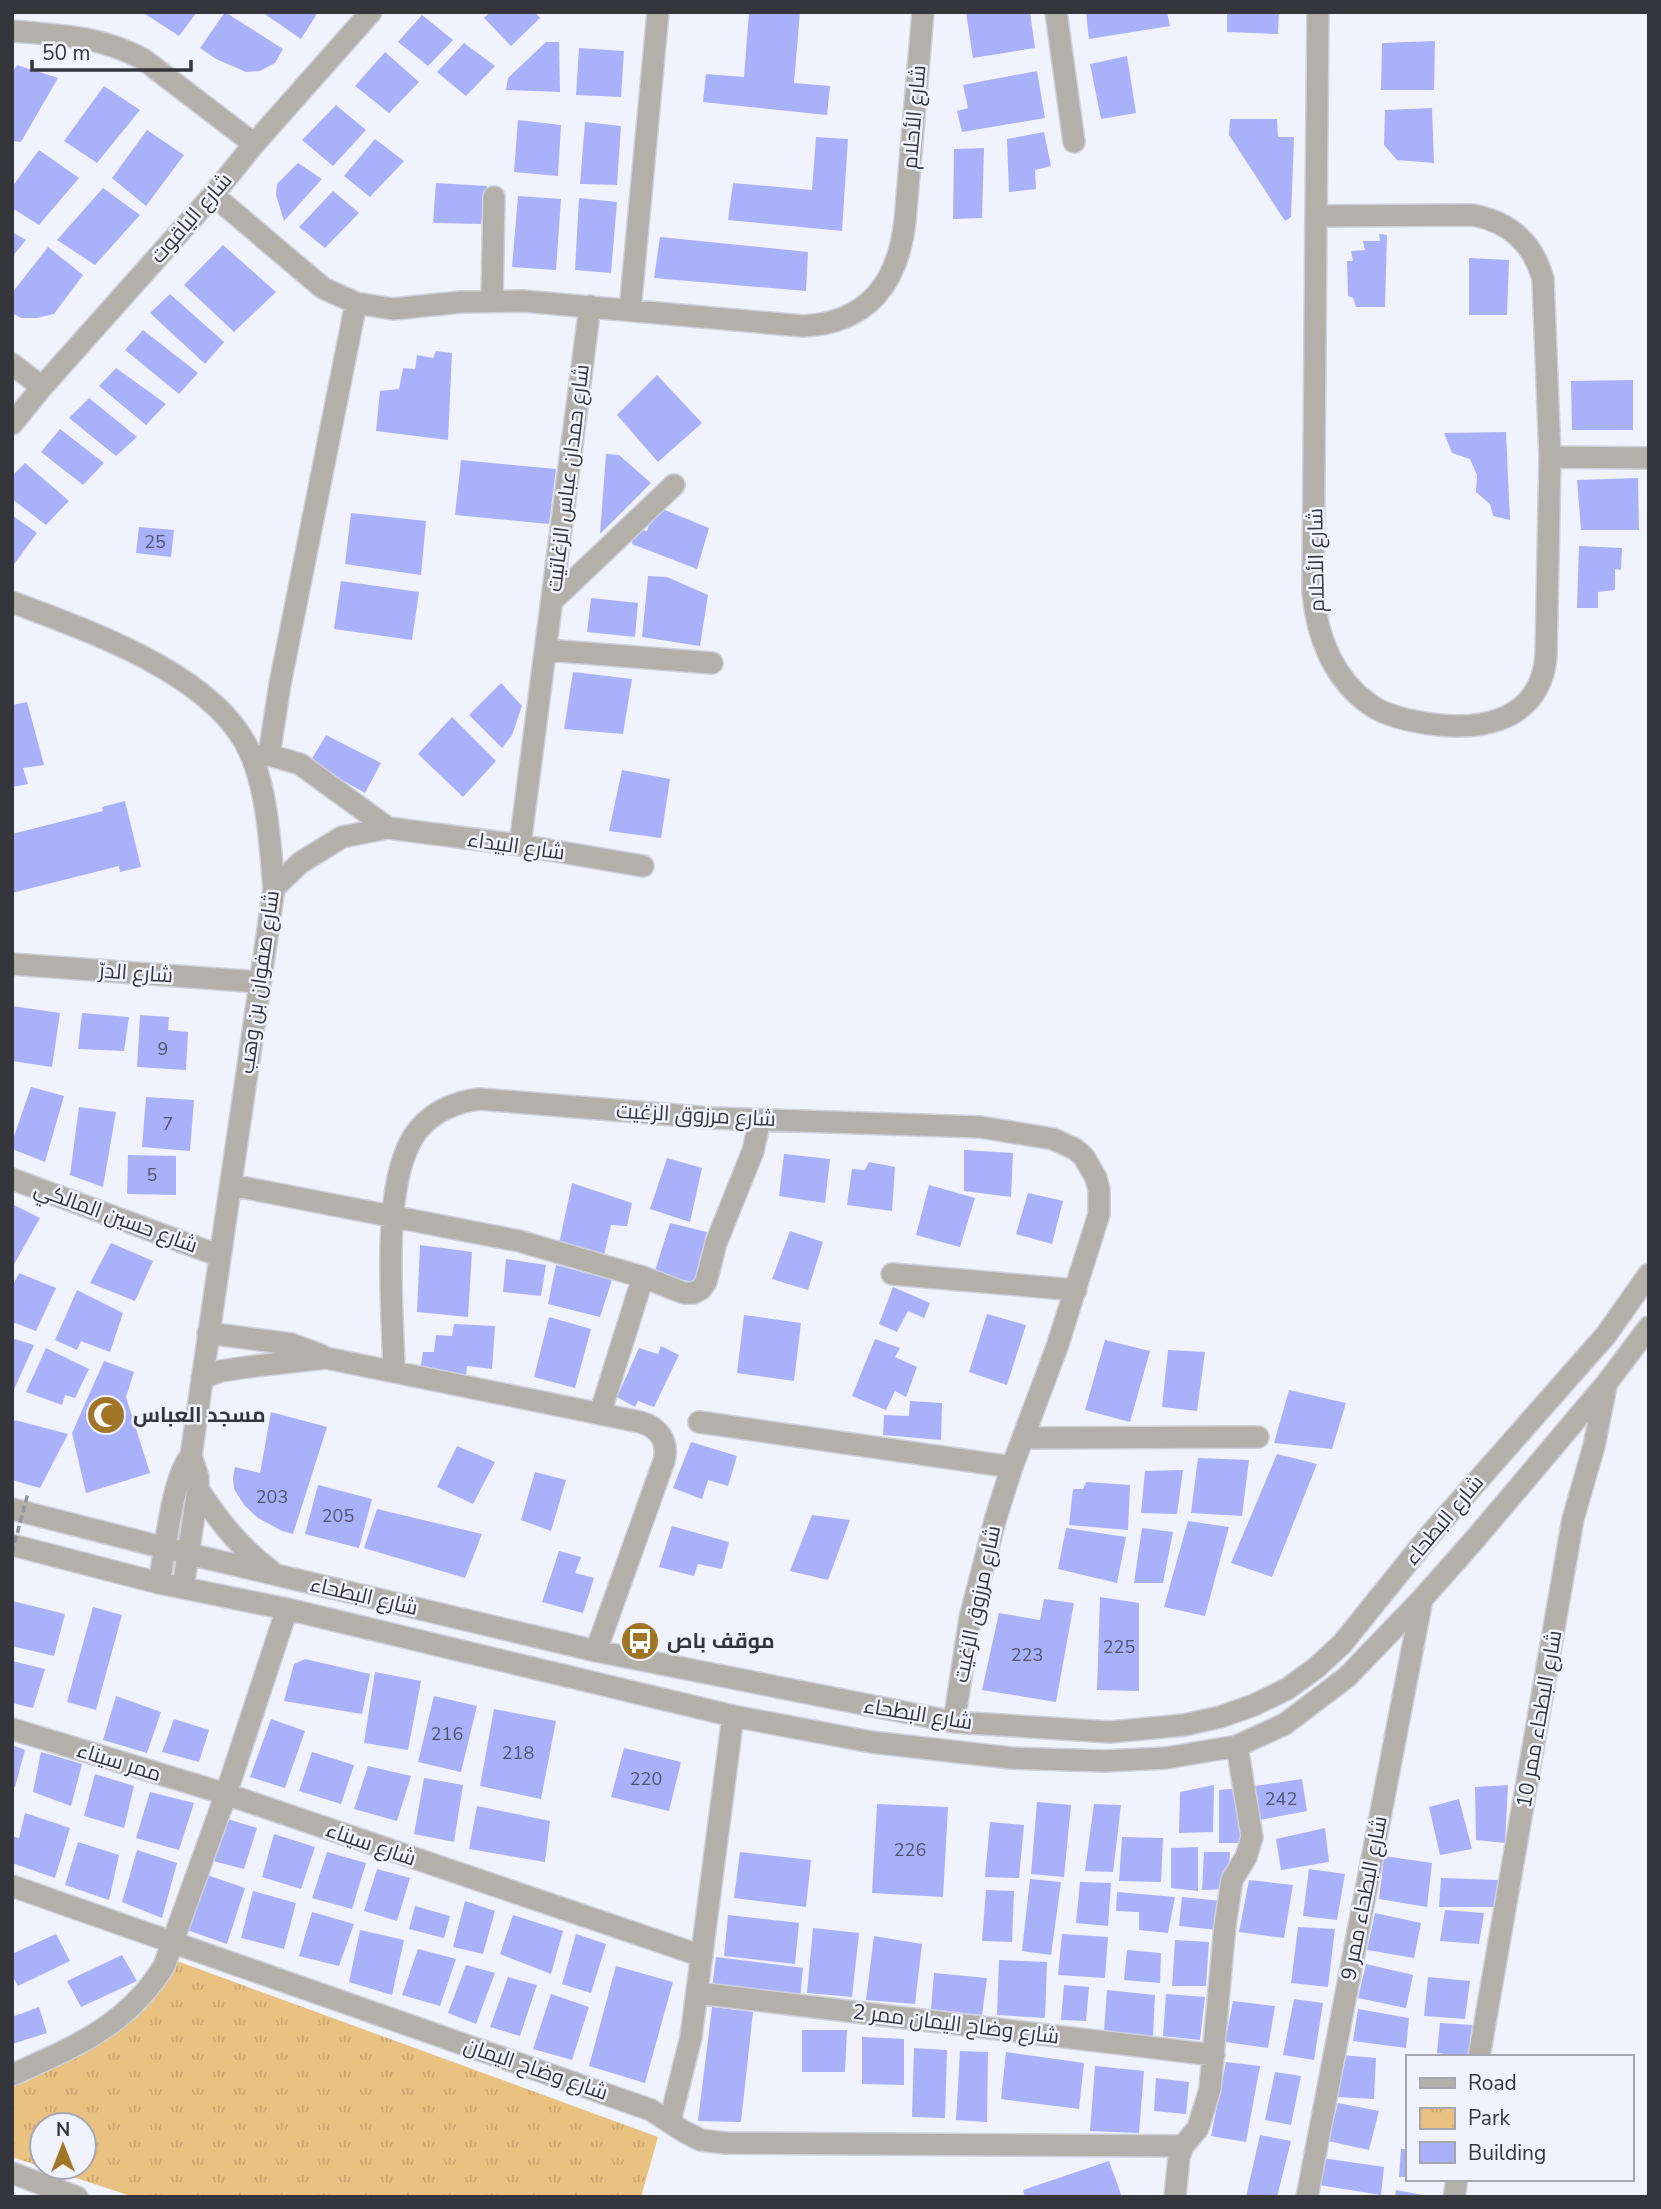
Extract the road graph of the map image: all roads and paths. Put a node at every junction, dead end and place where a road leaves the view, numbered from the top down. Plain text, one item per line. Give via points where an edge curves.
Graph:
1 (371, 12) edge
2 (658, 12) edge
3 (923, 12) edge
4 (1056, 12) edge
5 (1318, 12) edge
6 (12, 32) edge
7 (1074, 142) dead end
8 (254, 144) junction
9 (213, 195) junction
10 (494, 197) dead end
11 (1316, 216) junction
12 (492, 300) junction
13 (356, 303) junction
14 (590, 306) junction
15 (630, 310) junction
16 (12, 364) edge
17 (42, 387) junction
18 (12, 424) edge
19 (1550, 457) junction
20 (1648, 458) edge
21 (674, 485) dead end
22 (552, 601) junction
23 (12, 602) edge
24 (546, 650) junction
25 (712, 663) dead end
26 (260, 755) junction
27 (388, 828) junction
28 (520, 845) junction
29 (643, 866) dead end
30 (274, 888) junction
31 (12, 964) edge
32 (260, 982) junction
33 (760, 1120) junction
34 (12, 1179) edge
35 (231, 1185) junction
36 (393, 1216) junction
37 (220, 1256) junction
38 (892, 1273) dead end
39 (1649, 1274) edge
40 (643, 1277) junction
41 (1076, 1290) junction
42 (1649, 1327) edge
43 (208, 1333) junction
44 (326, 1358) junction
45 (394, 1372) junction
46 (202, 1378) junction
47 (1606, 1384) junction
48 (600, 1415) junction
49 (699, 1422) dead end
50 (1258, 1437) dead end
51 (1023, 1438) junction
52 (191, 1456) junction
53 (1012, 1467) junction
54 (198, 1489) junction
55 (28, 1493) dead end
56 (12, 1509) edge
57 (12, 1545) edge
58 (166, 1548) junction
59 (12, 1553) edge
60 (189, 1554) junction
61 (278, 1576) junction
62 (159, 1583) junction
63 (183, 1588) junction
64 (1422, 1599) junction
65 (287, 1609) junction
66 (596, 1651) junction
67 (733, 1716) junction
68 (964, 1723) junction
69 (12, 1729) edge
70 (1237, 1746) junction
71 (971, 1755) junction
72 (226, 1794) junction
73 (12, 1886) edge
74 (174, 1942) junction
75 (702, 1956) junction
76 (697, 1993) junction
77 (1479, 2055) edge
78 (1214, 2056) junction
79 (12, 2075) edge
80 (670, 2121) junction
81 (1183, 2146) junction
82 (12, 2173) edge
83 (78, 2197) edge
84 (1175, 2197) edge
85 (1307, 2197) edge

1 - 8 street, شارع الياقوت
2 - 15 street
3 - 15 street, شارع الأحلام via 905,221 900,255 886,284 863,307 834,321 803,326
4 - 7 street
5 - 11 street
6 - 8 street via 82,38 124,49
8 - 9 street, شارع الياقوت
9 - 13 street via 308,277
9 - 17 street, شارع الياقوت
10 - 12 street
11 - 19 street, شارع الأحلام via 1473,215 1501,223 1525,241 1543,279
11 - 19 street, شارع الأحلام via 1315,612 1334,665 1371,706 1428,724 1468,726 1500,720 1529,700 1545,668
12 - 13 street via 393,309
12 - 14 street
13 - 26 street via 276,708
14 - 15 street
14 - 22 street, شارع حمدان عباس الزغاتيت
16 - 17 street
17 - 18 street, شارع الياقوت
19 - 20 street
21 - 22 street
22 - 24 street, شارع حمدان عباس الزغاتيت
23 - 26 street, شارع صفوان بن وهب via 105,637 190,685
24 - 25 street
24 - 28 street, شارع حمدان عباس الزغاتيت
26 - 27 street, شارع البيداء via 300,764
26 - 30 street, شارع صفوان بن وهب
27 - 28 street, شارع البيداء
27 - 30 street, شارع البيداء via 342,837 300,863
28 - 29 street, شارع البيداء
30 - 32 street, شارع صفوان بن وهب
31 - 32 street, شارع الدرّ
32 - 35 street, شارع صفوان بن وهب
33 - 36 street, شارع مرزوق الزغيت via 493,1099 464,1101 438,1112 413,1137 399,1176
33 - 40 street via 704,1286 688,1293
33 - 41 street, شارع مرزوق الزغيت via 960,1126 1064,1143 1084,1157 1099,1190 1099,1214
34 - 37 street, شارع حسين المالكي
35 - 36 street
35 - 37 street, شارع صفوان بن وهب
36 - 40 street via 519,1241
36 - 45 street, شارع مرزوق الزغيت
37 - 43 street, شارع صفوان بن وهب
38 - 41 street
39 - 68 street, شارع البطحاء via 1606,1335 1437,1526 1342,1644 1287,1689 1220,1717 1147,1730 1073,1731
40 - 48 street
41 - 51 street, شارع مرزوق الزغيت
42 - 47 street, شارع البطحاء
43 - 44 street via 300,1346
43 - 46 street, شارع صفوان بن وهب
44 - 45 street
44 - 46 street via 220,1371
45 - 48 street
46 - 52 street, شارع صفوان بن وهب
47 - 64 street, شارع البطحاء
47 - 77 street, شارع البطحاء ممر 10 via 1573,1519
48 - 66 street via 654,1427 665,1447
49 - 53 street
50 - 51 street
51 - 53 street, شارع مرزوق الزغيت
52 - 54 street, شارع صفوان بن وهب
52 - 58 street, شارع صفوان بن وهب via 178,1481
53 - 68 street, شارع مرزوق الزغيت via 973,1605
54 - 60 street, شارع صفوان بن وهب
54 - 61 street via 235,1540
55 - 59 path, bridge
56 - 58 street, شارع البطحاء
57 - 62 street, شارع البطحاء
58 - 60 street, شارع البطحاء
58 - 62 street, شارع صفوان بن وهب
60 - 61 street, شارع البطحاء
60 - 63 street, شارع صفوان بن وهب
61 - 66 street, شارع البطحاء
62 - 63 street, شارع البطحاء
63 - 65 street, شارع البطحاء
64 - 70 street, شارع البطحاء via 1347,1677 1285,1724
64 - 85 street, شارع البطحاء ممر 9
65 - 67 street, شارع البطحاء
65 - 72 street
66 - 68 street, شارع البطحاء
67 - 71 street, شارع البطحاء
67 - 75 street
68 - 71 street, شارع مرزوق الزغيت
69 - 72 street, ممر سيناء
70 - 71 street, شارع البطحاء via 1166,1758 1116,1760
70 - 78 street via 1252,1837 1251,1848 1232,1880
72 - 74 street
72 - 75 street, شارع سيناء
73 - 74 street, شارع وضاح اليمان
74 - 79 street via 150,1987 116,2021
74 - 80 street, شارع وضاح اليمان via 651,2109
75 - 76 street
76 - 78 street, شارع وضاح اليمان ممر 2
76 - 80 street
78 - 81 street via 1203,2116
80 - 81 street, شارع وضاح اليمان via 701,2140 724,2143
81 - 84 street
82 - 83 street

